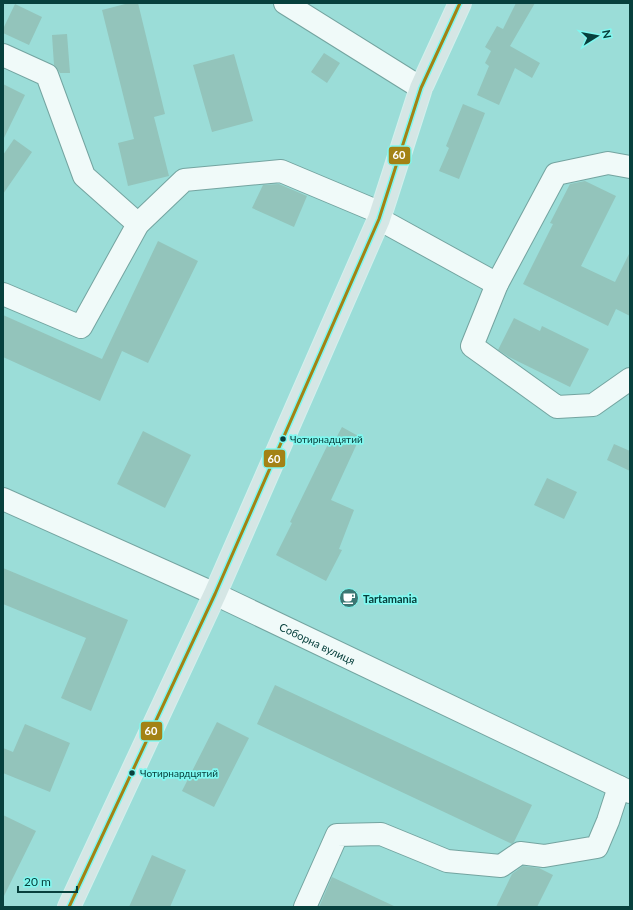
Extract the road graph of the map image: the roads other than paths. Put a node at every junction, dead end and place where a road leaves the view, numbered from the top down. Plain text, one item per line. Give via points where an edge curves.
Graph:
1 (285, 3) edge
2 (460, 3) edge
3 (3, 55) edge
4 (421, 88) junction
5 (630, 167) edge
6 (380, 216) junction
7 (138, 224) junction
8 (497, 284) junction
9 (3, 294) edge
10 (630, 379) edge
11 (3, 499) edge
12 (215, 594) junction
13 (625, 790) edge
14 (69, 907) edge
15 (305, 907) edge

1 - 4 street
2 - 4 main road
3 - 7 street via 47,75 84,176
4 - 6 main road
5 - 8 street via 608,163 556,174
6 - 7 street via 281,171 184,180
6 - 8 street
6 - 12 main road
7 - 9 street via 81,327
8 - 10 street via 472,346 557,407 593,405
11 - 12 street, Соборна вулиця
12 - 13 street, Соборна вулиця
12 - 14 main road
13 - 15 street via 597,847 544,856 520,853 501,866 447,861 381,834 337,836

